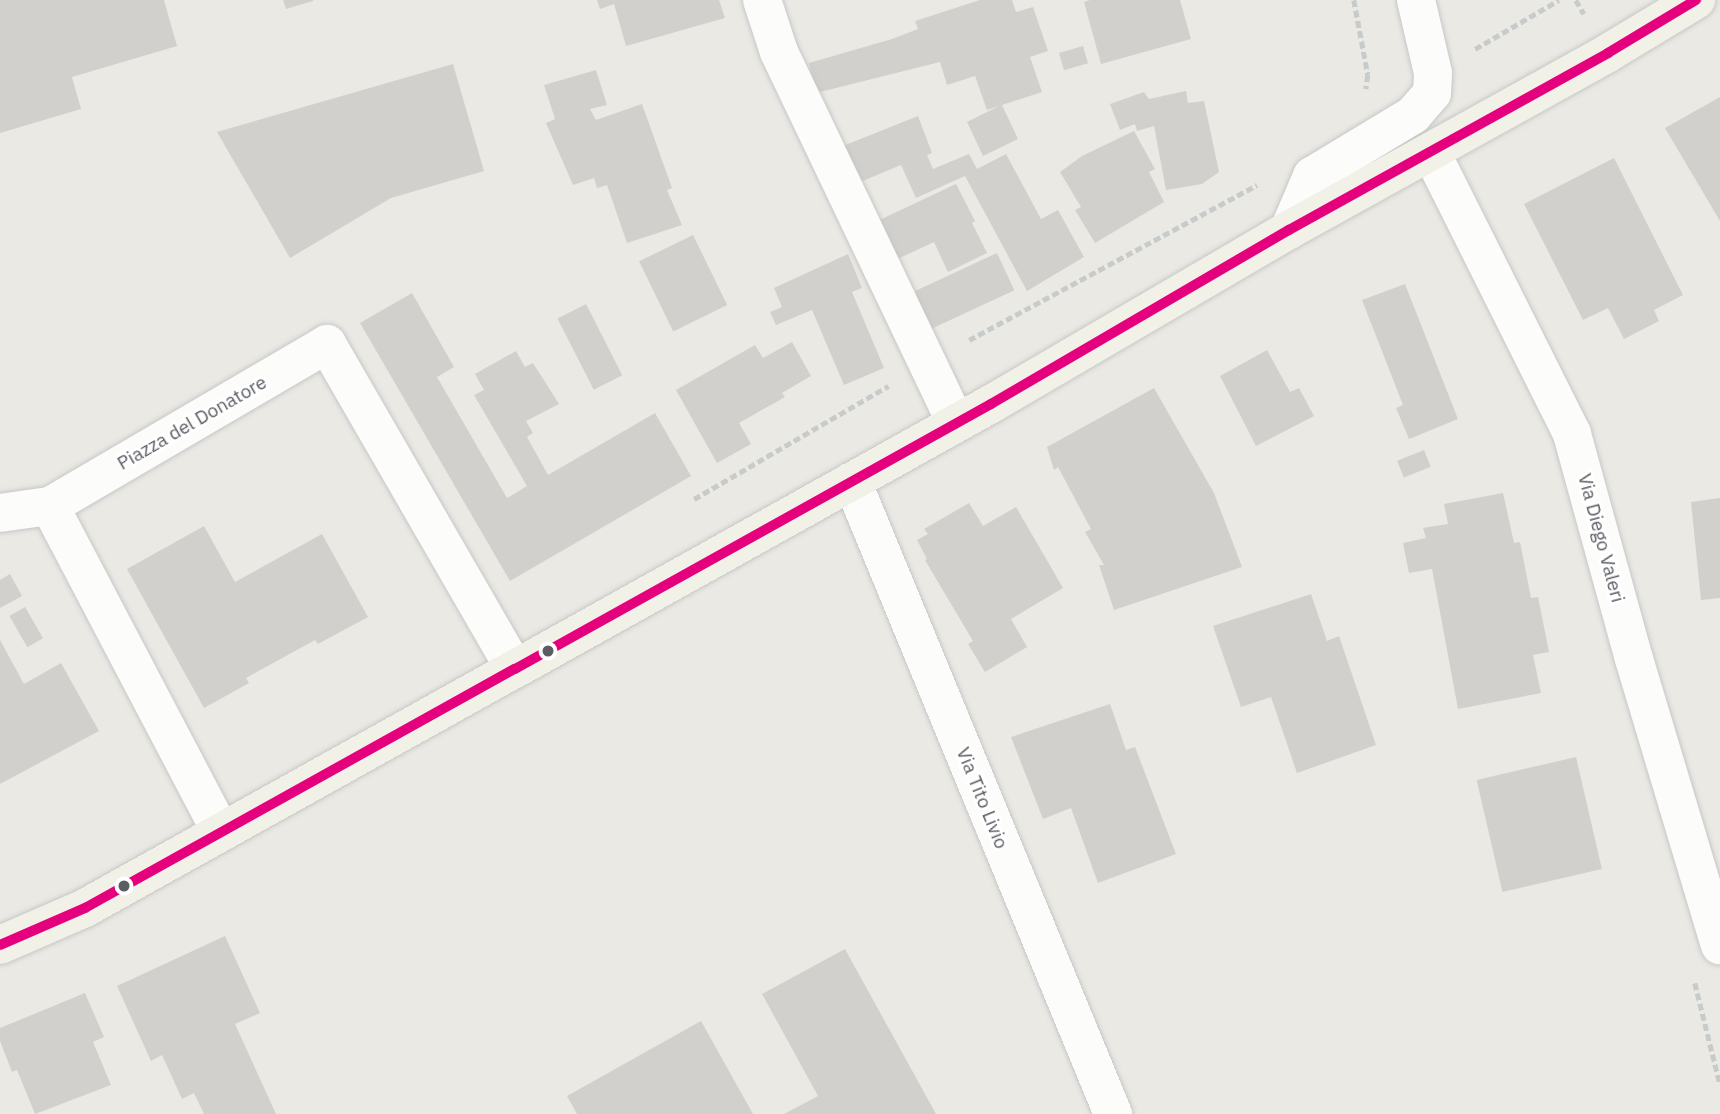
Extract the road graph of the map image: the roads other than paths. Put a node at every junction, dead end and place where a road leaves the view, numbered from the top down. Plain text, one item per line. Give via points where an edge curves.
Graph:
1 (762, 0) edge
2 (1696, 0) edge
3 (1425, 6) edge
4 (1431, 152) junction
5 (1289, 230) junction
6 (956, 423) junction
7 (852, 481) junction
8 (50, 506) junction
9 (0, 513) edge
10 (516, 669) junction
11 (221, 832) junction
12 (0, 945) edge
13 (1720, 945) edge
14 (1113, 1114) edge

1 - 6 street via 779,52
2 - 4 main road
3 - 5 street via 1432,93 1413,115 1312,176
4 - 5 main road
4 - 13 street, Via Diego Valeri via 1572,434
5 - 6 main road
6 - 7 main road
7 - 10 main road
7 - 14 street, Via Tito Livio
8 - 9 street
8 - 10 street, Piazza del Donatore via 327,344
8 - 11 street
10 - 11 main road
11 - 12 main road via 85,908

